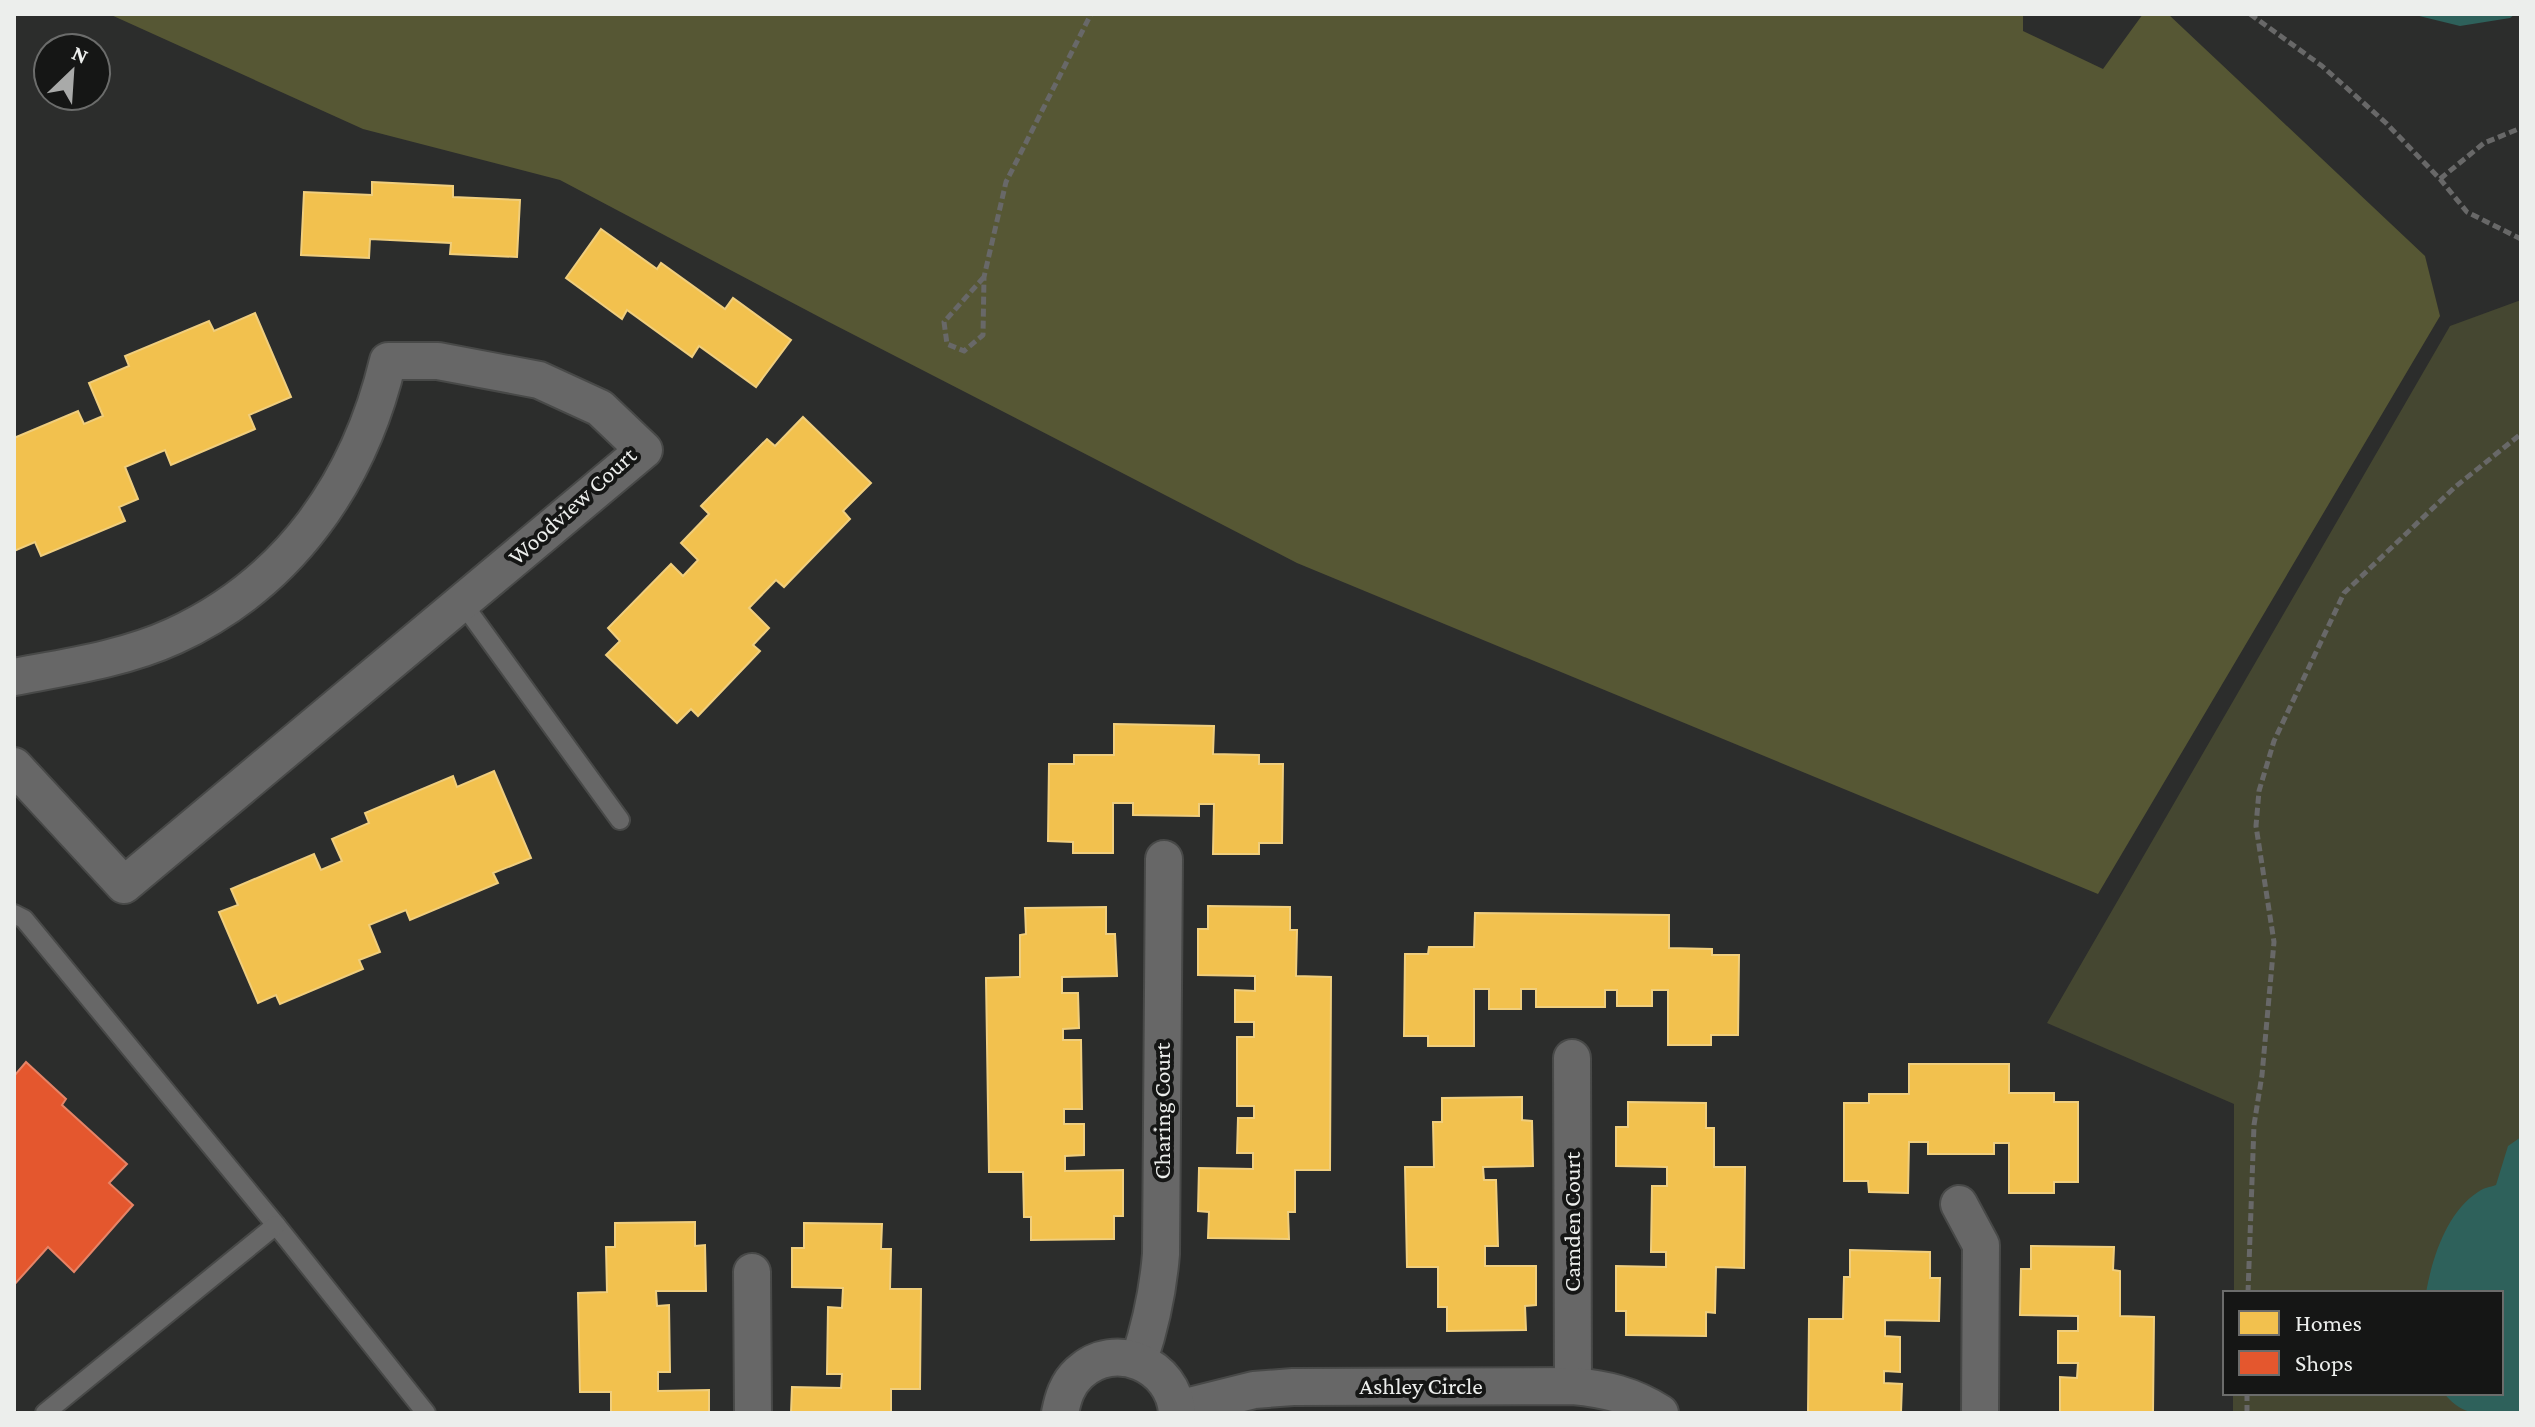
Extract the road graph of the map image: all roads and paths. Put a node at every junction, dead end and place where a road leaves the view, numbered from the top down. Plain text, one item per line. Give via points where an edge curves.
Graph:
1 (1091, 14) edge
2 (2250, 14) edge
3 (2521, 128) edge
4 (2440, 179) junction
5 (2521, 239) edge
6 (984, 277) junction
7 (2521, 434) edge
8 (461, 601) junction
9 (14, 677) edge
10 (14, 766) edge
11 (620, 820) dead end
12 (1164, 859) dead end
13 (17, 921) edge
14 (1572, 1058) dead end
15 (1959, 1204) dead end
16 (276, 1225) junction
17 (752, 1272) dead end
18 (2248, 1291) edge
19 (1139, 1360) junction
20 (1573, 1386) junction
21 (1459, 1400) edge
22 (1178, 1411) edge
23 (45, 1413) edge
24 (426, 1413) edge
25 (753, 1413) edge
26 (1060, 1413) edge
27 (1660, 1413) edge
28 (1980, 1413) edge

1 - 6 path via 1006,182
2 - 4 path via 2322,66
3 - 4 path via 2484,143
4 - 5 path via 2467,212
6 - 6 path via 983,335 964,351 947,344 944,322
7 - 18 path via 2455,487 2344,593 2274,741 2259,791 2256,826 2274,942 2254,1125
8 - 9 street, Woodview Court via 644,450 600,408 539,380 438,361 388,361 379,400 341,486 311,529 262,580 173,637 87,663
8 - 10 street, Woodview Court via 124,885
8 - 11 lane
12 - 19 street, Charing Court via 1161,1254 1152,1320
13 - 16 lane
14 - 20 street, Camden Court
15 - 28 street via 1981,1245
16 - 23 lane
16 - 24 lane
17 - 25 street
19 - 22 street, Ashley Circle via 1158,1371 1171,1388
19 - 26 street via 1117,1357 1078,1374 1065,1391
20 - 21 street, Ashley Circle
20 - 27 street, Ashley Circle via 1607,1389
21 - 22 street, Ashley Circle via 1293,1387 1254,1390

